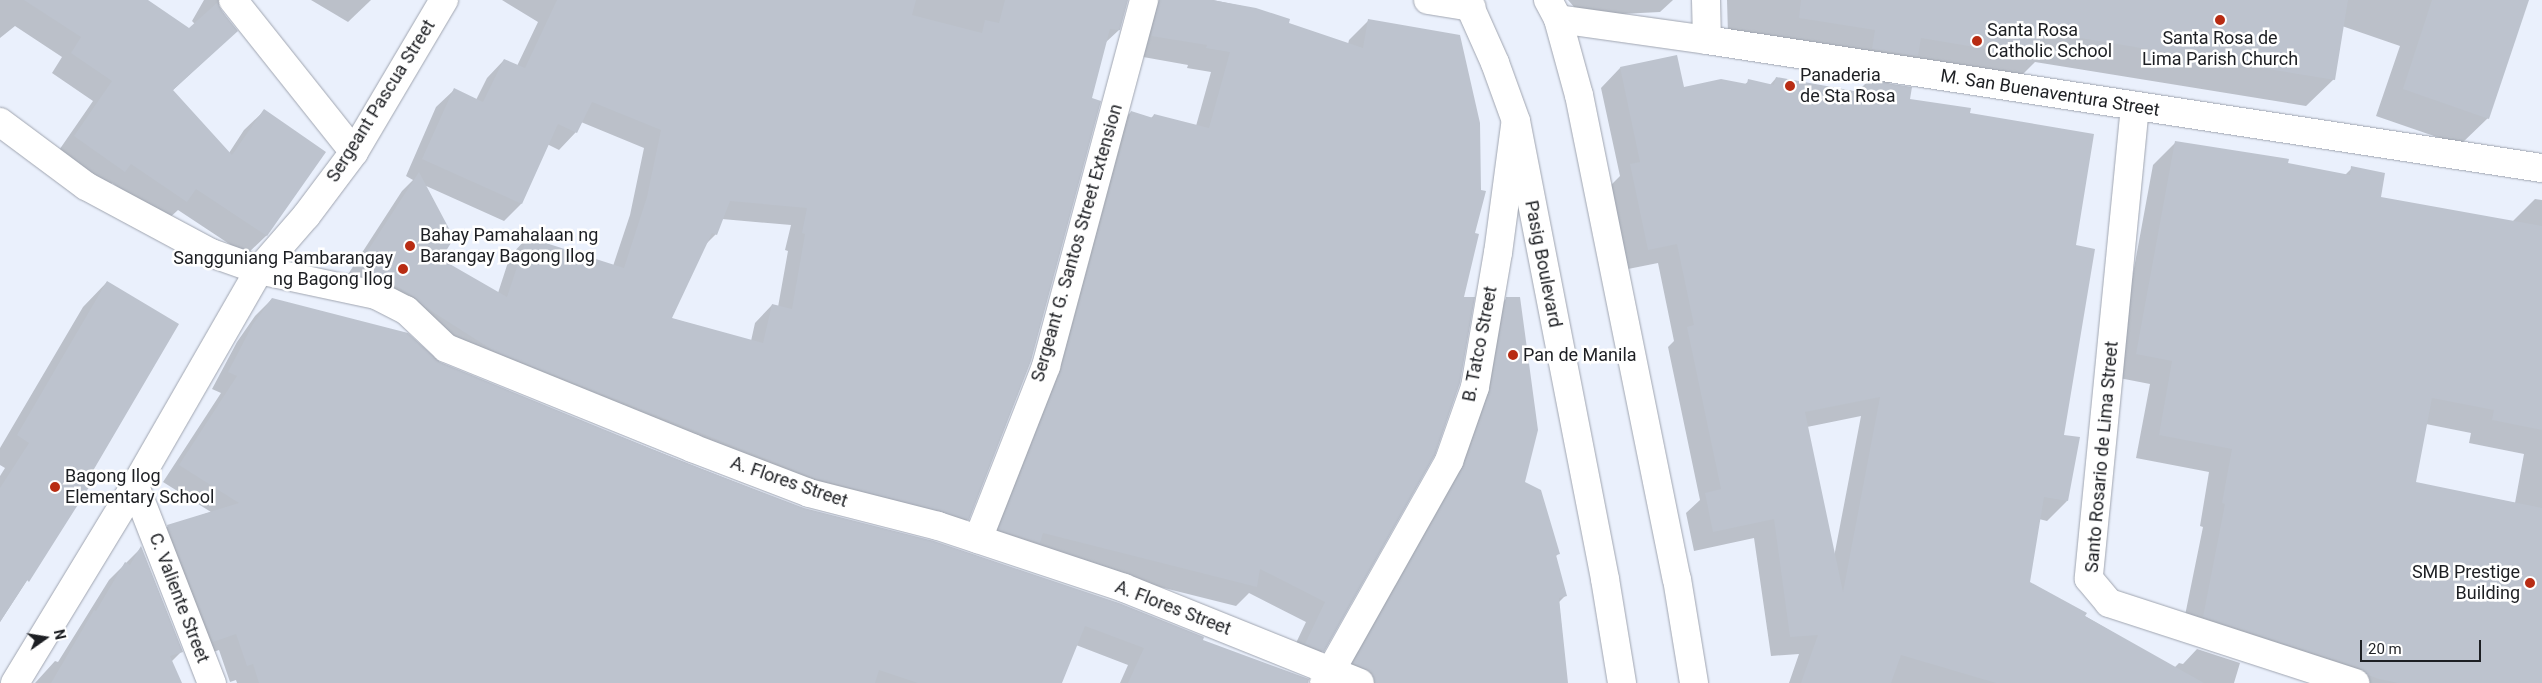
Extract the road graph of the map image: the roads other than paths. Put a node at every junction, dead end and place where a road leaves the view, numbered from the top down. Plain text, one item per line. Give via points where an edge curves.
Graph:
1 (234, 0) edge
2 (444, 0) edge
3 (1144, 0) edge
4 (1428, 0) edge
5 (1706, 0) edge
6 (1469, 3) edge
7 (1553, 10) edge
8 (1707, 40) junction
9 (2135, 106) junction
10 (1516, 121) junction
11 (0, 122) edge
12 (354, 152) junction
13 (2542, 168) edge
14 (259, 270) junction
15 (135, 486) junction
16 (978, 539) junction
17 (1327, 676) edge
18 (15, 683) edge
19 (212, 683) edge
20 (1360, 683) edge
21 (1622, 683) edge
22 (1694, 683) edge
23 (2355, 683) edge

1 - 12 street
2 - 12 street, Sergeant Pascua Street
3 - 16 street, Sergeant G. Santos Street Extension via 1046,366
4 - 6 street
5 - 8 street
6 - 10 street, Pasig Boulevard
7 - 8 street, M. San Buenaventura Street
7 - 22 street via 1579,95
8 - 9 street, M. San Buenaventura Street
9 - 13 street, M. San Buenaventura Street
9 - 23 street, Santo Rosario de Lima Street via 2089,579 2109,603
10 - 17 street, B. Tatco Street via 1475,387 1449,461
10 - 21 street, Pasig Boulevard
11 - 14 street, A. Flores Street via 86,186 211,253
12 - 14 street, Sergeant Pascua Street via 306,216
14 - 15 street, Sergeant Pascua Street
14 - 16 street, A. Flores Street via 376,295 406,310 446,348 692,448 809,493
15 - 18 street, Sergeant Pascua Street
15 - 19 street, C. Valiente Street
16 - 17 street, A. Flores Street via 1124,588
17 - 20 street, A. Flores Street

